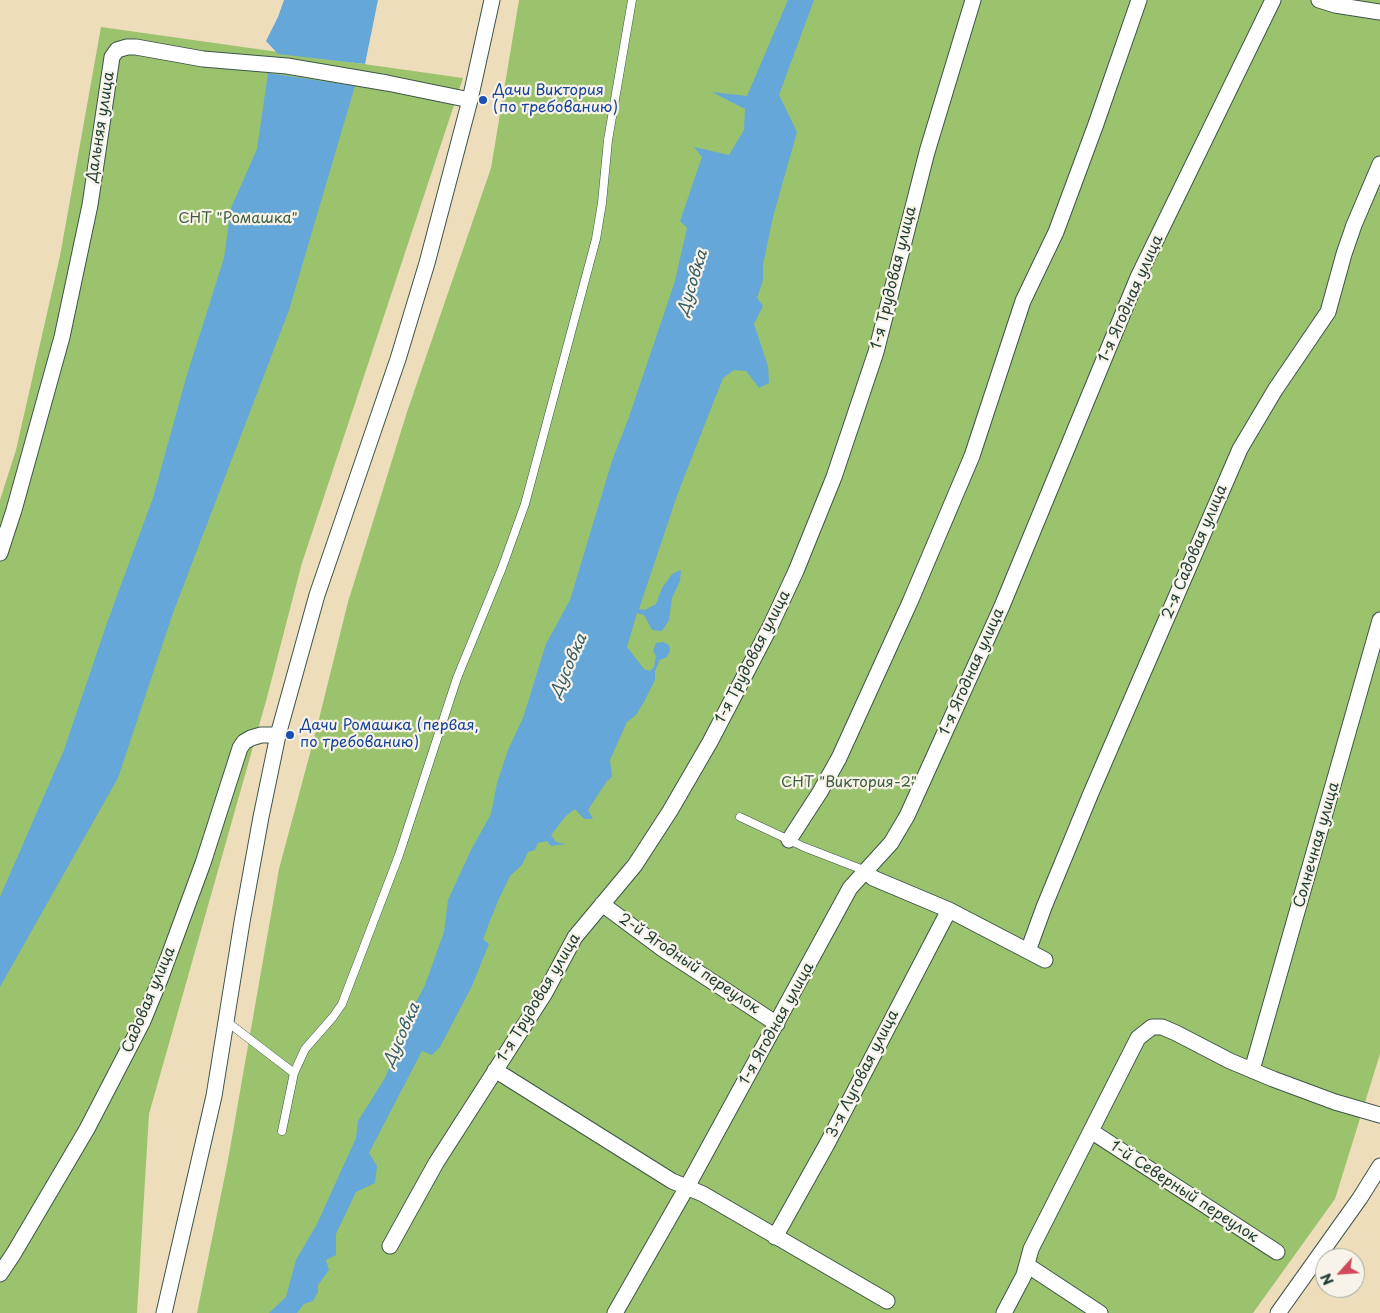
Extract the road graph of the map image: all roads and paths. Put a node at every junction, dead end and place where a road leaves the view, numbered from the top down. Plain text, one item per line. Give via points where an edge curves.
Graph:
1 (492, 0) edge
2 (632, 0) edge
3 (973, 0) edge
4 (1139, 0) edge
5 (1273, 0) edge
6 (1319, 0) edge
7 (1380, 12) edge
8 (470, 100) junction
9 (1380, 164) edge
10 (0, 553) edge
11 (1380, 620) edge
12 (278, 735) junction
13 (740, 818) dead end
14 (789, 840) junction
15 (866, 871) junction
16 (602, 904) junction
17 (949, 910) junction
18 (1028, 951) junction
19 (1045, 960) dead end
20 (225, 1021) junction
21 (776, 1024) junction
22 (495, 1070) junction
23 (1252, 1070) junction
24 (294, 1073) junction
25 (1380, 1116) edge
26 (1091, 1131) junction
27 (282, 1132) dead end
28 (1380, 1166) edge
29 (687, 1187) junction
30 (774, 1237) junction
31 (390, 1246) dead end
32 (1277, 1252) dead end
33 (1027, 1265) junction
34 (0, 1274) edge
35 (887, 1301) dead end
36 (621, 1311) edge
37 (164, 1313) edge
38 (1004, 1313) edge
39 (1100, 1313) edge
40 (1278, 1313) edge

1 - 8 street
2 - 24 lane via 608,140 596,239 525,504 457,678 399,855 342,1004 305,1049
3 - 16 street, 1-я Трудовая улица via 927,152 876,352 834,477 796,570 743,680 670,811 635,865
4 - 14 street via 1056,232 1023,301 972,456 839,758
5 - 15 street, 1-я Ягодная улица via 1138,277 1002,606 907,816 890,843
6 - 7 street
8 - 10 street, Дальняя улица via 287,66 203,59 136,47 117,50 112,58 90,205 62,337
8 - 12 street via 398,359 317,595
9 - 18 street, 2-я Садовая улица via 1351,232 1328,312 1266,404 1240,450 1091,793
11 - 23 street, Солнечная улица
12 - 20 street
12 - 34 street, Садовая улица via 251,738 240,748 203,863 143,1021 87,1129
13 - 14 lane
14 - 15 lane
15 - 17 street via 874,878
15 - 21 street, 1-я Ягодная улица via 850,888
16 - 21 street, 2-й Ягодный переулок via 664,950
16 - 22 street, 1-я Трудовая улица via 575,937 545,993
17 - 18 street
17 - 30 street, 3-я Луговая улица via 827,1144
18 - 19 street
20 - 24 lane
20 - 37 street via 214,1096
21 - 29 street, 1-я Ягодная улица
22 - 29 street via 672,1181
22 - 31 street, 1-я Трудовая улица via 436,1163
23 - 25 street
23 - 26 street via 1176,1033 1152,1027 1138,1038
24 - 27 lane
26 - 32 street, 1-й Северный переулок
26 - 33 street via 1031,1250
28 - 40 street
29 - 30 street
29 - 36 street, 1-я Ягодная улица
30 - 35 street
33 - 38 street
33 - 39 street

